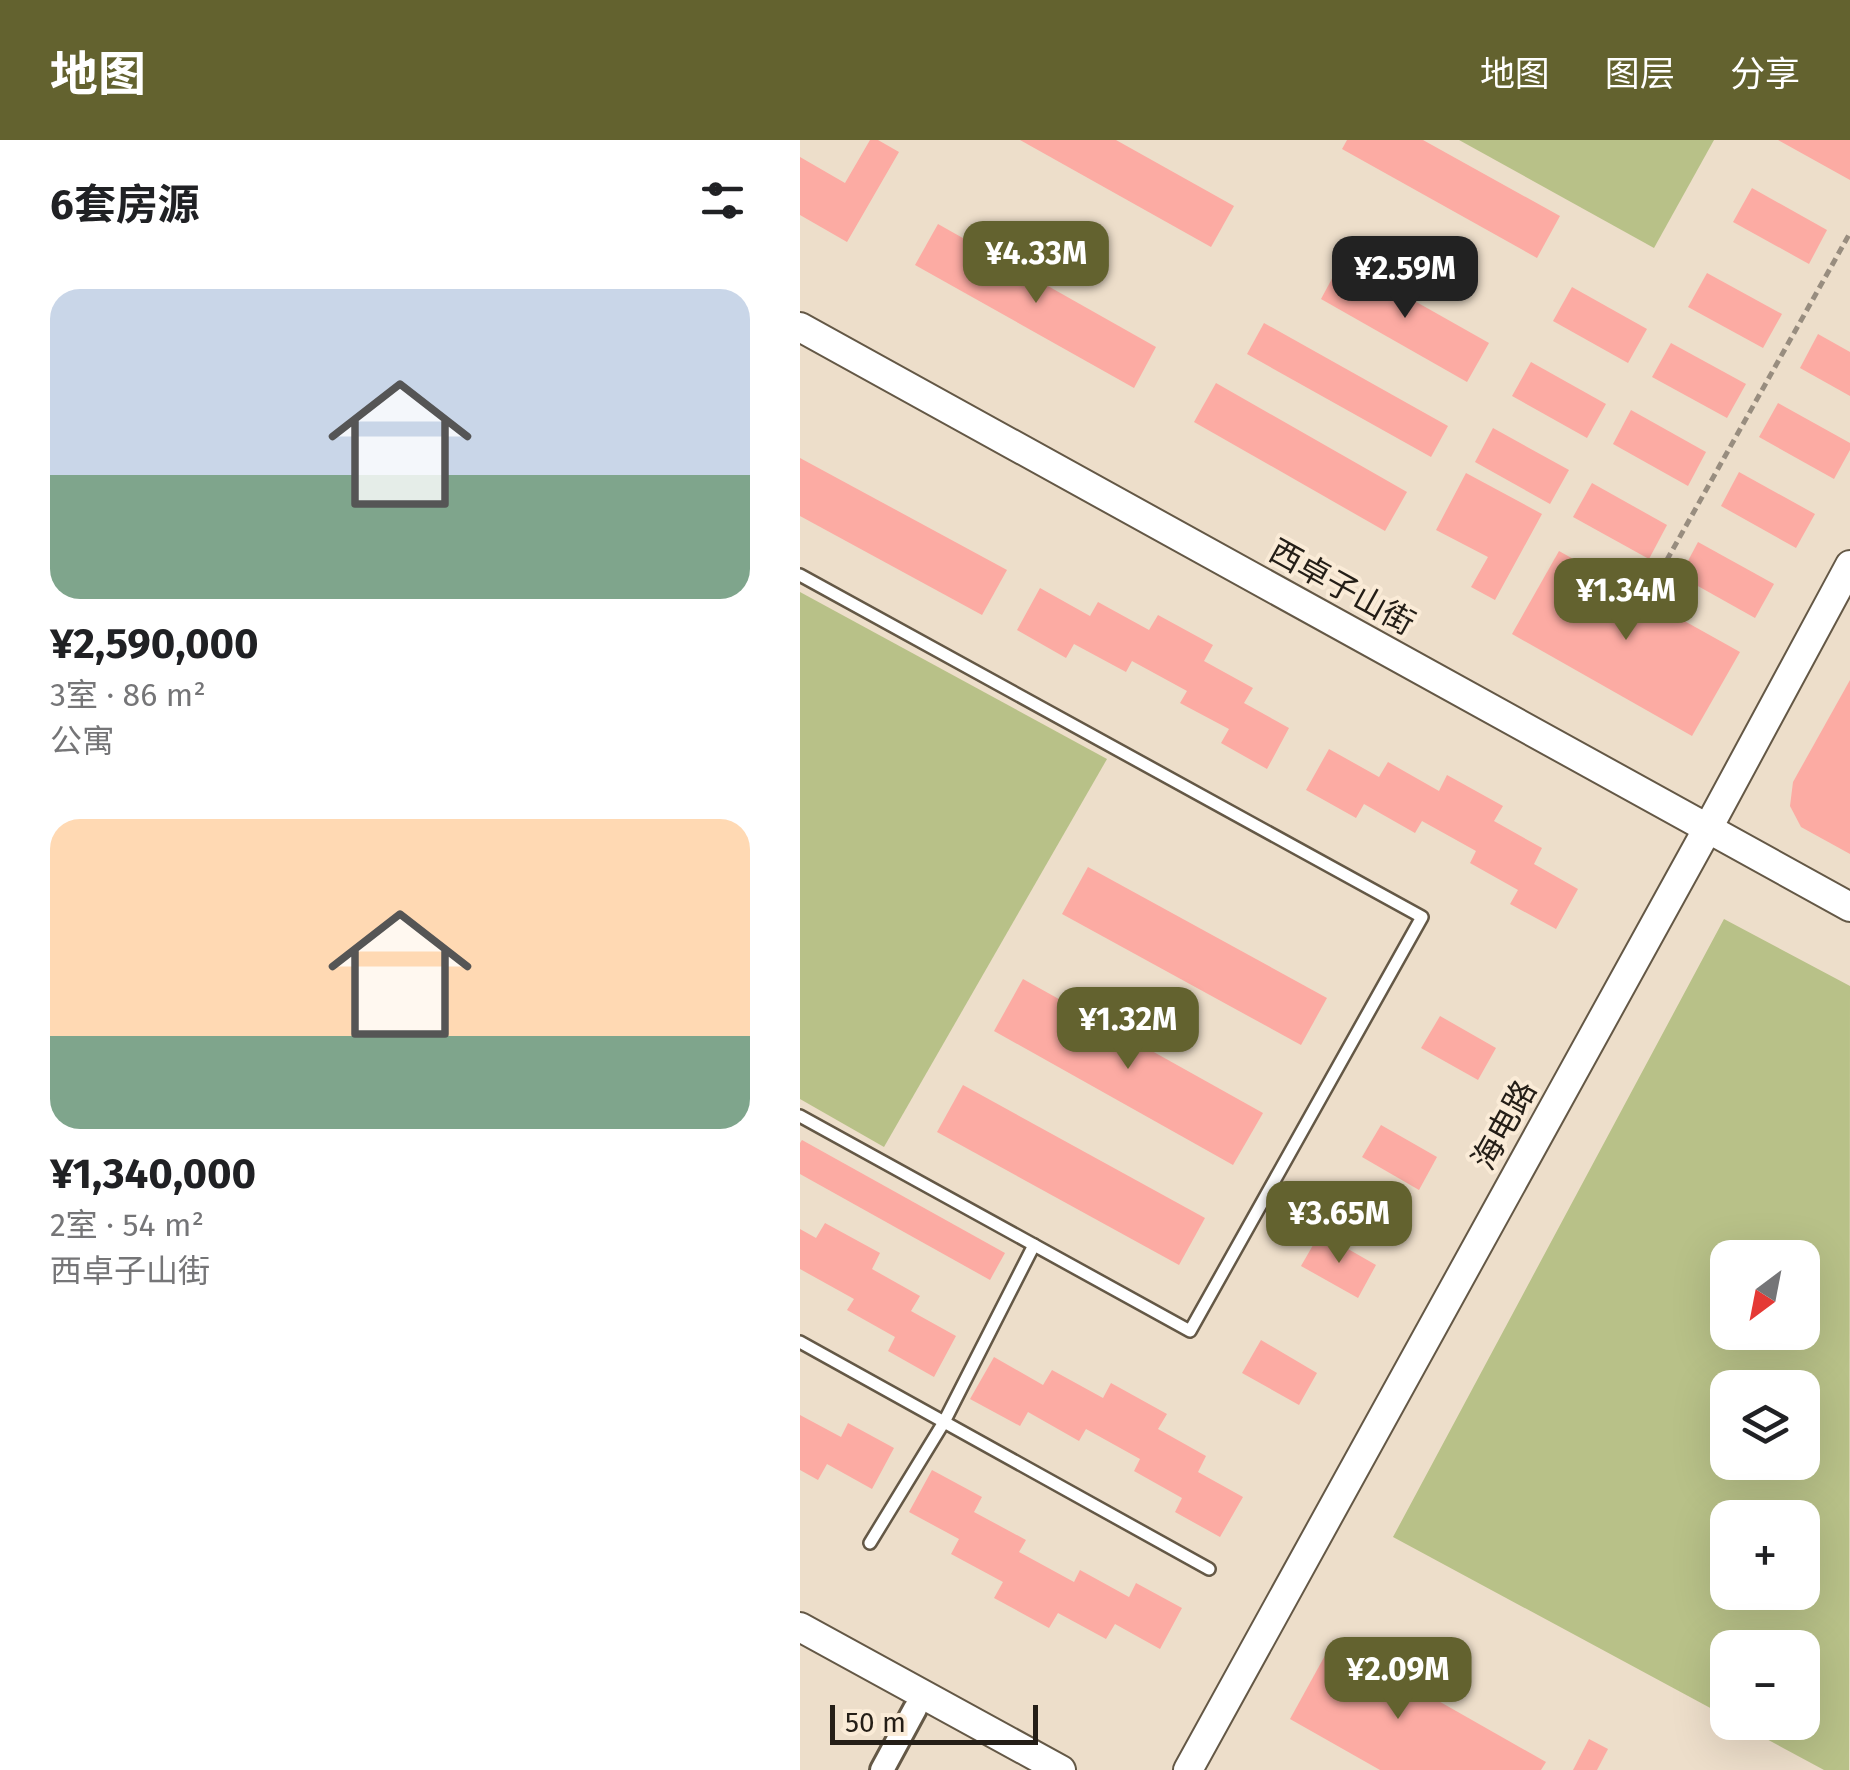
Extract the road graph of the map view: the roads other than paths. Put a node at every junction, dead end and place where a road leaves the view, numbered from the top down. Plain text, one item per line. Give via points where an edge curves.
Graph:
1 (800, 328) edge
2 (1850, 565) edge
3 (800, 575) edge
4 (1708, 828) junction
5 (1850, 907) edge
6 (800, 1116) edge
7 (1034, 1246) junction
8 (800, 1342) edge
9 (944, 1422) junction
10 (870, 1543) dead end
11 (1209, 1568) dead end
12 (800, 1626) edge
13 (800, 1646) edge
14 (915, 1709) junction
15 (882, 1770) edge
16 (1026, 1770) edge
17 (1061, 1770) edge
18 (1188, 1770) edge

1 - 4 street, 西卓子山街
2 - 4 street, 海电路
3 - 7 lane via 1422,917 1190,1331
4 - 5 street, 西卓子山街
4 - 18 street, 海电路
6 - 7 lane
7 - 9 lane
8 - 9 lane
9 - 10 lane
9 - 11 lane
12 - 17 street
13 - 14 street
14 - 15 street
14 - 16 street

